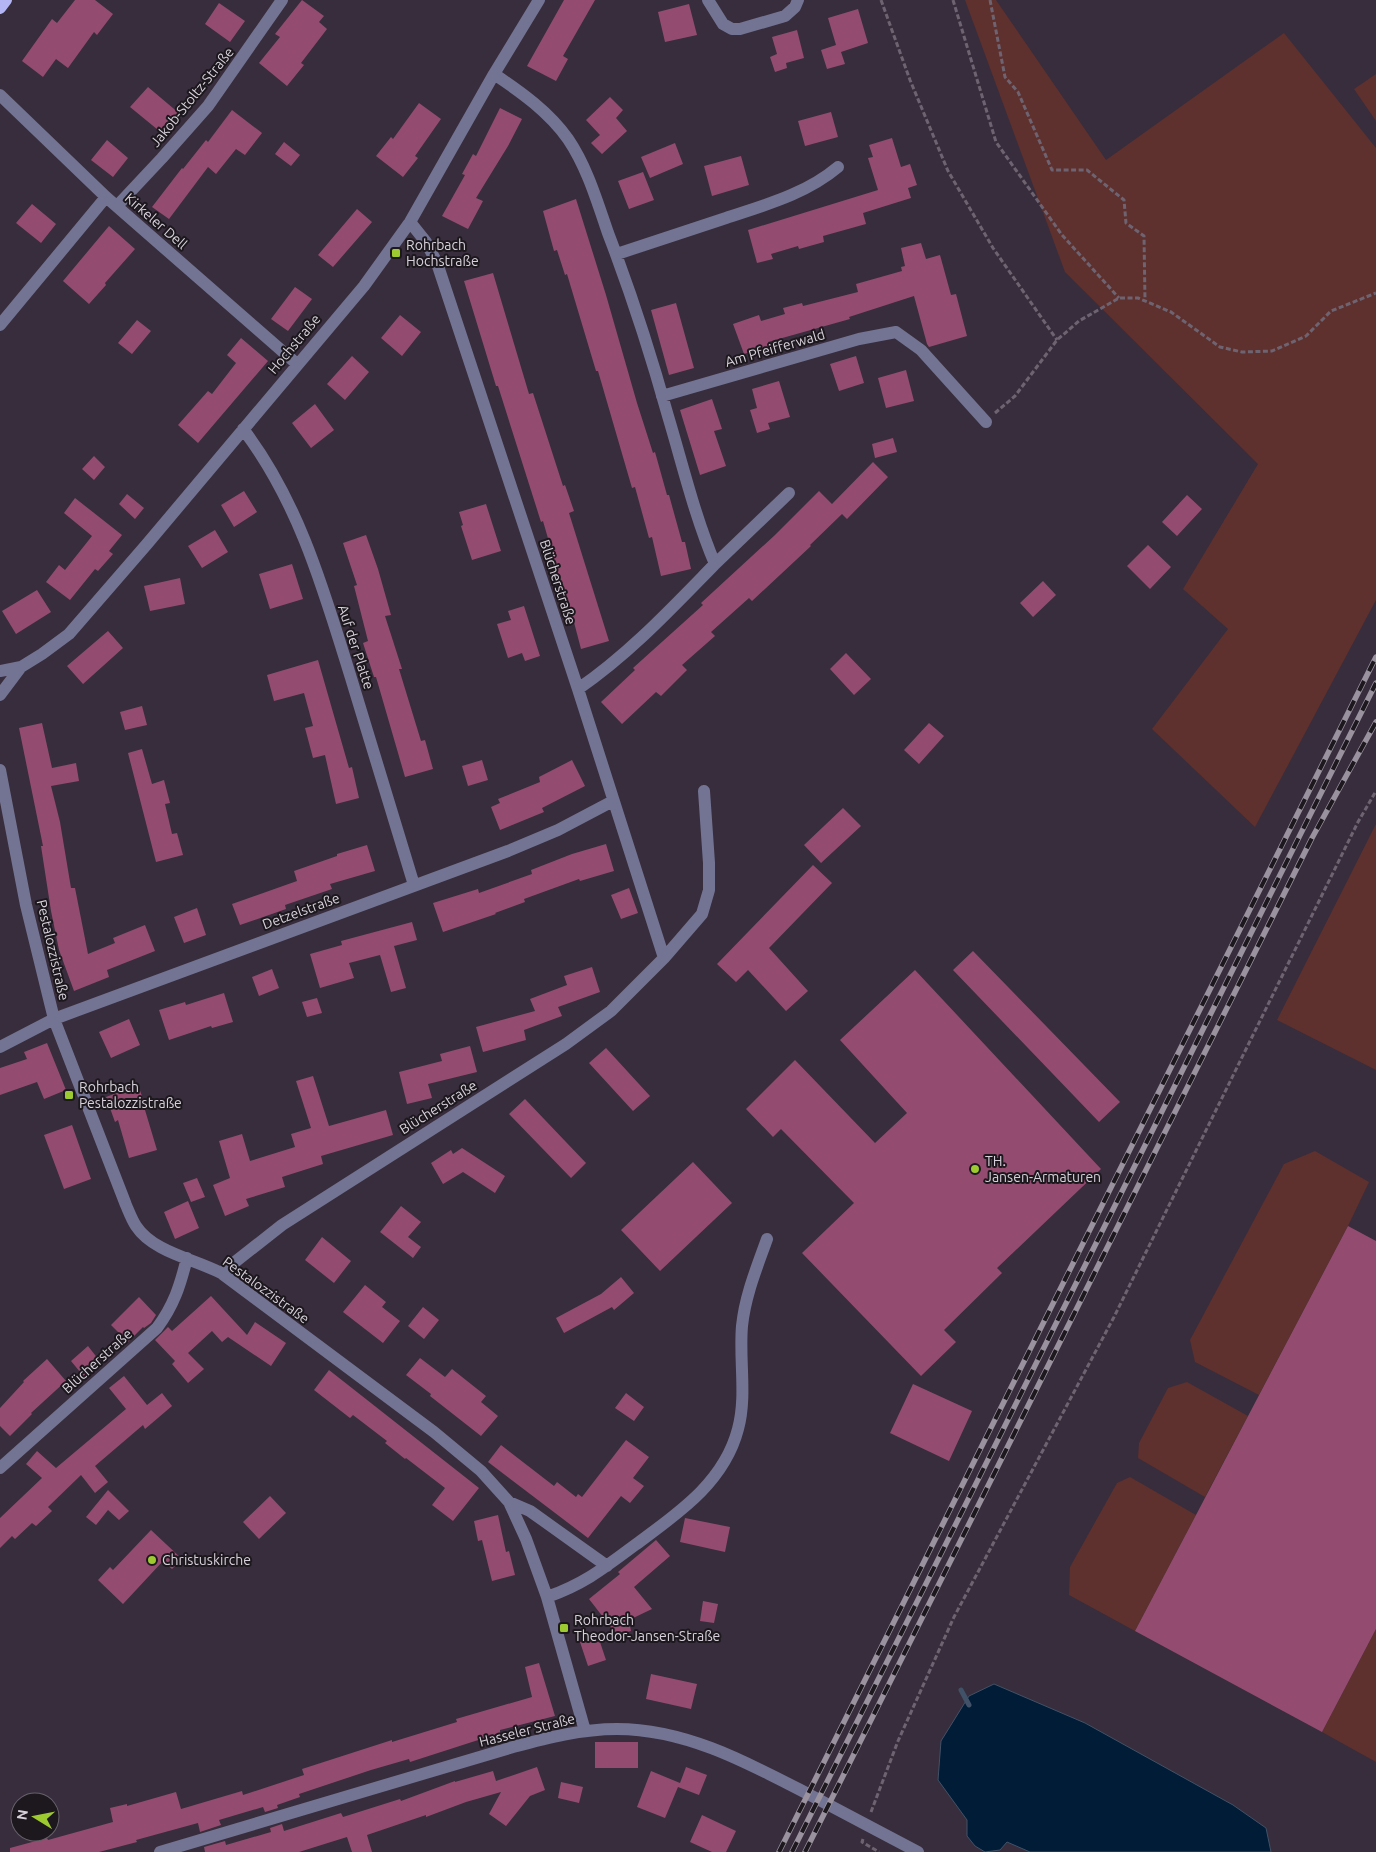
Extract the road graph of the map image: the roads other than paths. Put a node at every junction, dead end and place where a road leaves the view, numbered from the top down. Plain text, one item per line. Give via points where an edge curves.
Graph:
1 (6, 0) edge
2 (282, 0) edge
3 (539, 0) edge
4 (708, 0) edge
5 (798, 0) edge
6 (0, 8) edge
7 (494, 74) junction
8 (0, 95) edge
9 (838, 167) dead end
10 (106, 197) junction
11 (117, 206) junction
12 (410, 222) junction
13 (616, 254) junction
14 (0, 325) edge
15 (297, 364) junction
16 (662, 396) junction
17 (986, 422) road end
18 (243, 429) junction
19 (789, 493) dead end
20 (715, 564) junction
21 (20, 667) junction
22 (0, 671) edge
23 (578, 689) junction
24 (0, 695) edge
25 (0, 770) edge
26 (704, 790) dead end
27 (613, 801) junction
28 (414, 885) junction
29 (664, 958) junction
30 (54, 1019) junction
31 (0, 1047) edge
32 (767, 1239) dead end
33 (187, 1258) junction
34 (221, 1273) junction
35 (0, 1468) edge
36 (509, 1502) junction
37 (607, 1566) junction
38 (547, 1597) junction
39 (585, 1731) junction
40 (160, 1852) edge
41 (918, 1852) edge

1 - 6 main road
2 - 11 street, Jakob-Stoltz-Straße via 208,106
3 - 7 street, Hochstraße
4 - 5 street via 723,24 740,29 785,16
7 - 12 street, Hochstraße
7 - 13 street via 527,97 567,138 580,161
8 - 10 street, Kirkeler Dell
9 - 13 street via 826,178 778,200
10 - 11 street, Kirkeler Dell
10 - 14 street
11 - 15 street, Kirkeler Dell
12 - 15 street, Hochstraße via 364,286
12 - 23 street, Blücherstraße via 437,263
13 - 16 street
15 - 18 street, Hochstraße
16 - 17 street, Am Pfeifferwald via 859,339 896,332 921,350
16 - 20 street via 702,533
18 - 21 street, Hochstraße via 69,634
18 - 28 street, Auf der Platte via 261,452 302,530
19 - 20 street
20 - 23 street via 647,634
21 - 22 street, Hochstraße
21 - 24 street, Hochstraße
23 - 27 street, Blücherstraße
25 - 30 street, Pestalozzistraße via 26,904
26 - 29 street, Blücherstraße via 709,890 702,914
27 - 28 street, Detzelstraße via 508,852
27 - 29 street, Blücherstraße
28 - 30 street, Detzelstraße
29 - 34 street, Blücherstraße via 611,1011 566,1044 282,1225
30 - 31 street, Detzelstraße
30 - 33 street, Pestalozzistraße via 137,1227 164,1250
32 - 37 street via 748,1293 742,1325 742,1406 730,1453 685,1509
33 - 34 street, Pestalozzistraße
33 - 35 street, Blücherstraße via 178,1291 157,1328
34 - 36 street, Pestalozzistraße via 434,1432 481,1471
36 - 37 street, Pestalozzistraße via 530,1511
36 - 38 street, Pestalozzistraße
37 - 38 street via 568,1590
38 - 39 street, Pestalozzistraße
39 - 40 street, Hasseler Straße via 513,1747
39 - 41 street, Hasseler Straße via 647,1731 678,1737 714,1750 764,1771

